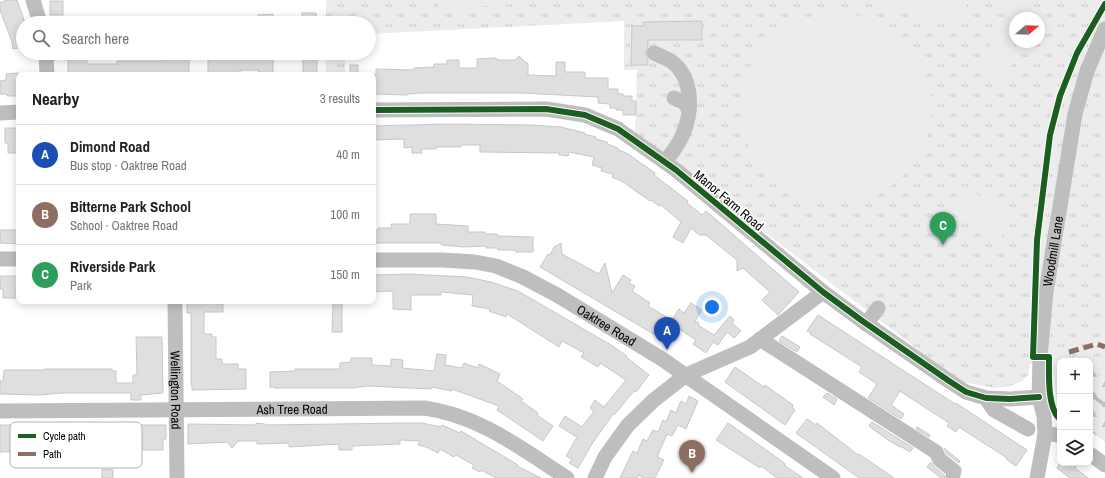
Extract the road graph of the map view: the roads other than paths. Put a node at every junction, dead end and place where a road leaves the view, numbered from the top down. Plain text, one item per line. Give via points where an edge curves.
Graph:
1 (33, 0) edge
2 (38, 16) edge
3 (1105, 29) edge
4 (654, 53) dead end
5 (46, 60) edge
6 (47, 72) edge
7 (674, 98) dead end
8 (376, 110) edge
9 (689, 110) junction
10 (16, 112) edge
11 (0, 113) edge
12 (675, 121) dead end
13 (684, 133) junction
14 (664, 162) junction
15 (0, 259) edge
16 (16, 259) edge
17 (376, 260) edge
18 (823, 292) junction
19 (175, 304) edge
20 (878, 308) dead end
21 (866, 324) junction
22 (760, 339) junction
23 (686, 375) junction
24 (1039, 397) junction
25 (986, 398) junction
26 (177, 410) junction
27 (0, 411) edge
28 (1028, 429) dead end
29 (1053, 435) edge
30 (1093, 456) edge
31 (1105, 465) edge
32 (953, 475) dead end
33 (177, 478) edge
34 (567, 478) edge
35 (595, 478) edge
36 (833, 478) edge
37 (1037, 478) edge

1 - 2 street
3 - 24 street, Woodmill Lane via 1087,71 1075,114 1046,292
4 - 9 street via 671,61 684,78 689,90
5 - 6 street
7 - 9 street via 684,102
8 - 14 street, Manor Farm Road via 546,109 585,115 618,129
9 - 13 street
10 - 11 street
12 - 13 street via 680,124
13 - 14 street
14 - 18 street, Manor Farm Road
15 - 16 street
17 - 23 street, Oaktree Road via 474,262 507,270 557,295
18 - 21 street, Manor Farm Road
18 - 22 street
19 - 26 street, Wellington Road
20 - 21 street
21 - 25 street, Manor Farm Road via 966,392
22 - 23 street via 750,347
22 - 32 street via 936,452 940,460 954,471
23 - 35 street via 628,425 605,457
23 - 36 street, Oaktree Road
24 - 25 street, Manor Farm Road
24 - 29 street, Woodmill Lane
25 - 28 street via 994,410
26 - 27 street, Ash Tree Road
26 - 33 street, Wellington Road
26 - 34 street, Ash Tree Road via 424,408 448,412 487,428
29 - 37 street, Woodmill Lane
30 - 31 street

